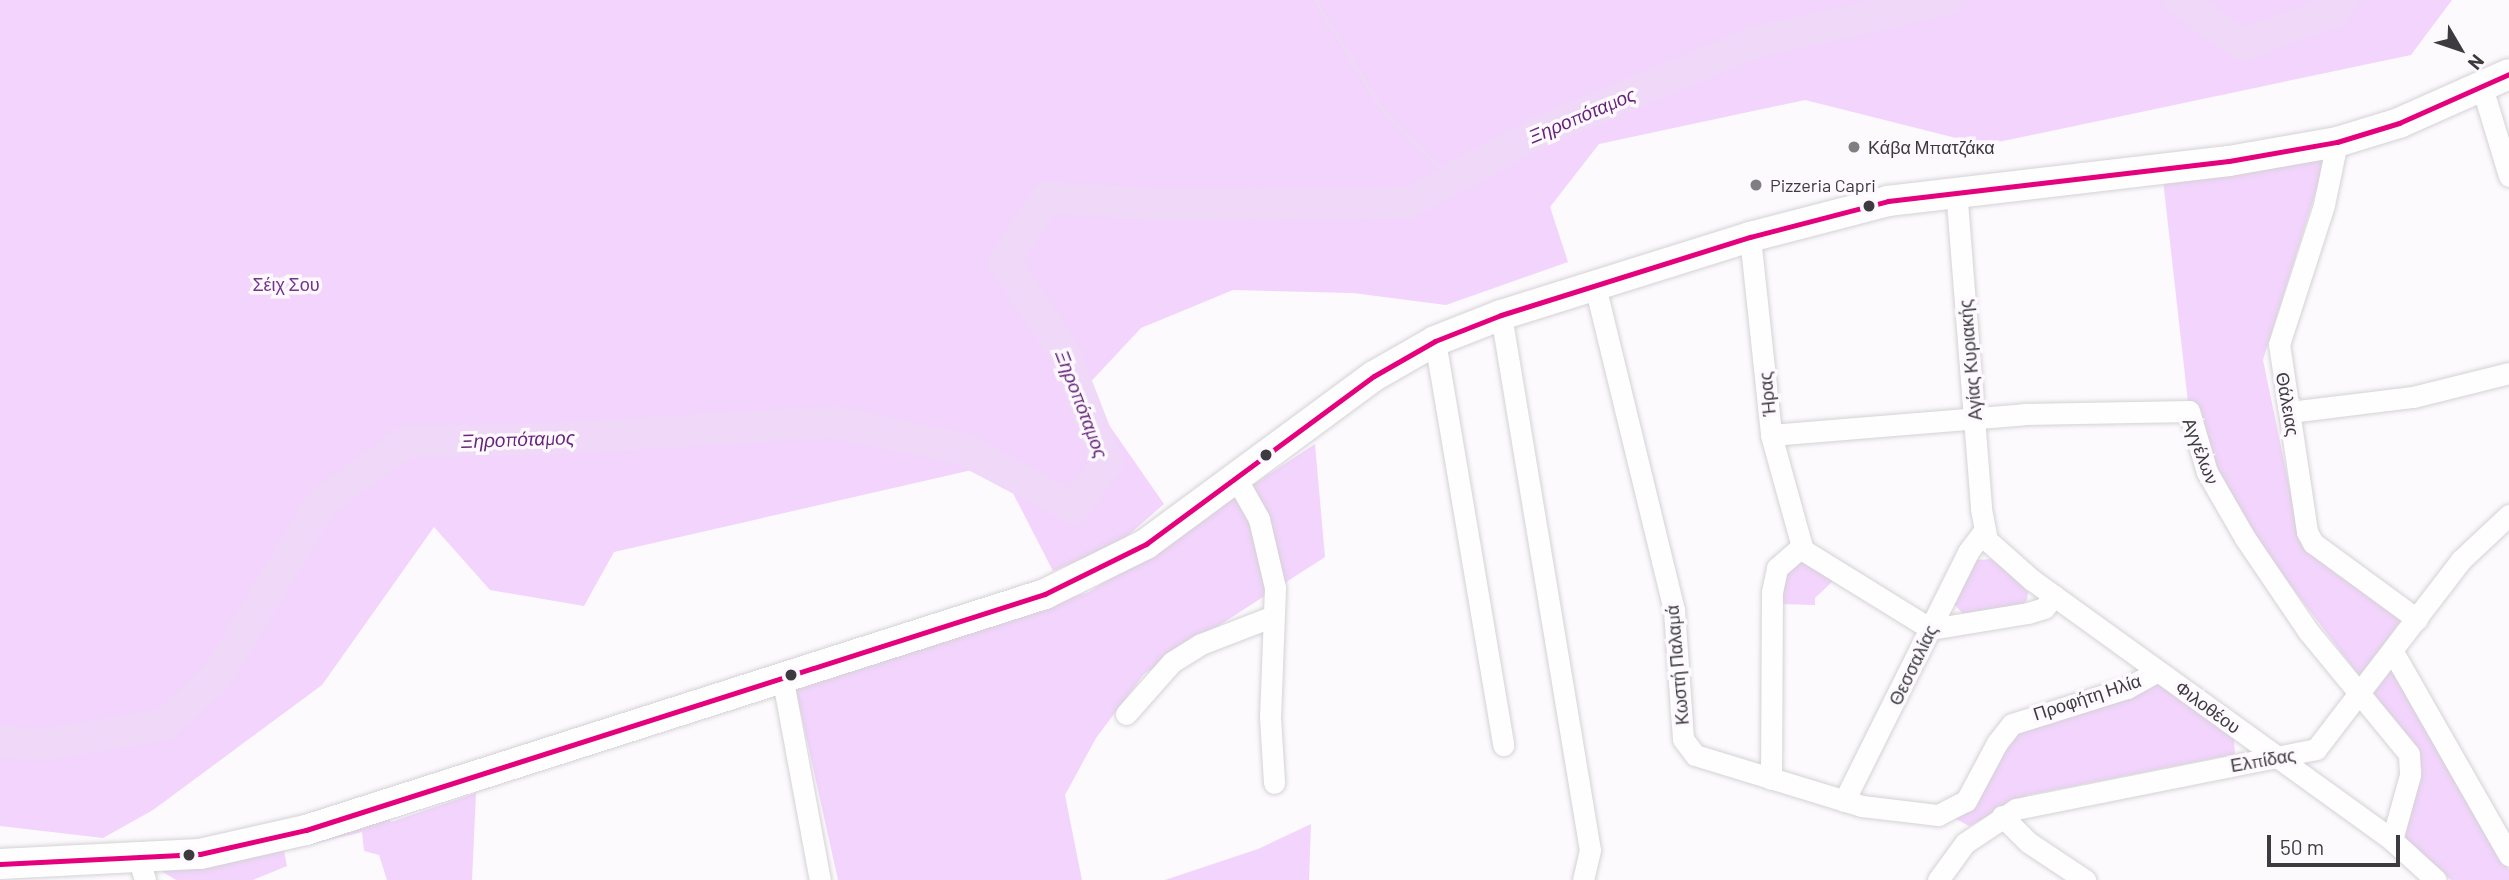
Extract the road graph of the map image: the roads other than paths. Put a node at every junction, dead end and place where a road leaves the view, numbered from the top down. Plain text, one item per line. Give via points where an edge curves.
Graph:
1 (2509, 74) edge
2 (2482, 87) junction
3 (2337, 142) junction
4 (2509, 176) edge
5 (1956, 190) junction
6 (1750, 237) junction
7 (1595, 286) junction
8 (1501, 315) junction
9 (1435, 341) junction
10 (2509, 373) edge
11 (2290, 412) junction
12 (1975, 417) junction
13 (1771, 435) junction
14 (1236, 478) junction
15 (2509, 515) edge
16 (1984, 531) junction
17 (1801, 547) junction
18 (2054, 596) junction
19 (1271, 617) junction
20 (2417, 619) junction
21 (1931, 629) junction
22 (2393, 652) junction
23 (2158, 671) junction
24 (783, 681) junction
25 (2362, 693) junction
26 (1126, 714) dead end
27 (1503, 745) dead end
28 (2277, 756) junction
29 (1771, 779) junction
30 (1274, 783) dead end
31 (1844, 801) junction
32 (1938, 815) joint
33 (2002, 816) junction
34 (2392, 840) junction
35 (2509, 855) edge
36 (0, 864) edge
37 (142, 870) edge
38 (820, 880) edge
39 (1583, 880) edge
40 (1938, 880) edge
41 (2085, 880) edge
42 (2435, 880) edge

1 - 2 main road
2 - 3 main road via 2399,123
2 - 4 street
3 - 5 main road via 2229,161
3 - 11 street, Θάλειας via 2324,205 2280,340
5 - 6 main road via 1849,210
5 - 12 street, Αγίας Κυριακής
6 - 7 main road
6 - 13 street, Ήρας
7 - 8 main road
7 - 29 street, Κωστή Παλαμά via 1674,610 1684,742 1700,757
8 - 9 main road
8 - 39 street via 1590,850
9 - 14 main road via 1374,376
9 - 27 street
10 - 11 street via 2413,397
11 - 20 street, Θάλειας via 2308,537
12 - 13 street, Αγγέλων
12 - 16 street, Αγίας Κυριακής
12 - 25 street, Αγγέλων via 2189,411 2207,472 2245,538 2308,631
13 - 17 street, Ήρας
14 - 19 street via 1259,519 1270,559 1275,588
14 - 24 main road via 1146,544 1086,577
15 - 20 street, Ελπίδας via 2471,548
16 - 18 street, Φιλοθέου via 2002,555
16 - 21 street, Θεσσαλίας via 1968,552
17 - 21 street
17 - 29 street via 1777,568 1772,592
18 - 21 street via 2044,608 2028,613
18 - 23 street, Φιλοθέου
19 - 26 street via 1201,644 1172,662
19 - 30 street
20 - 22 street, Ελπίδας
21 - 31 street, Θεσσαλίας
22 - 25 street, Ελπίδας
22 - 35 street
23 - 28 street, Φιλοθέου
23 - 32 street, Προφήτη Ηλία via 2127,688 2012,724 1966,801
24 - 37 main road via 306,830
24 - 38 street
25 - 28 street, Ελπίδας via 2322,745
25 - 34 street, Αγγέλων via 2410,761
28 - 33 street, Ελπίδας via 2042,802
28 - 34 street, Φιλοθέου
29 - 31 street, Κωστή Παλαμά
31 - 32 street, Κωστή Παλαμά
33 - 40 street, Ελπίδας via 1965,843
33 - 41 street via 2028,842
34 - 42 street, Φιλοθέου
36 - 37 main road

